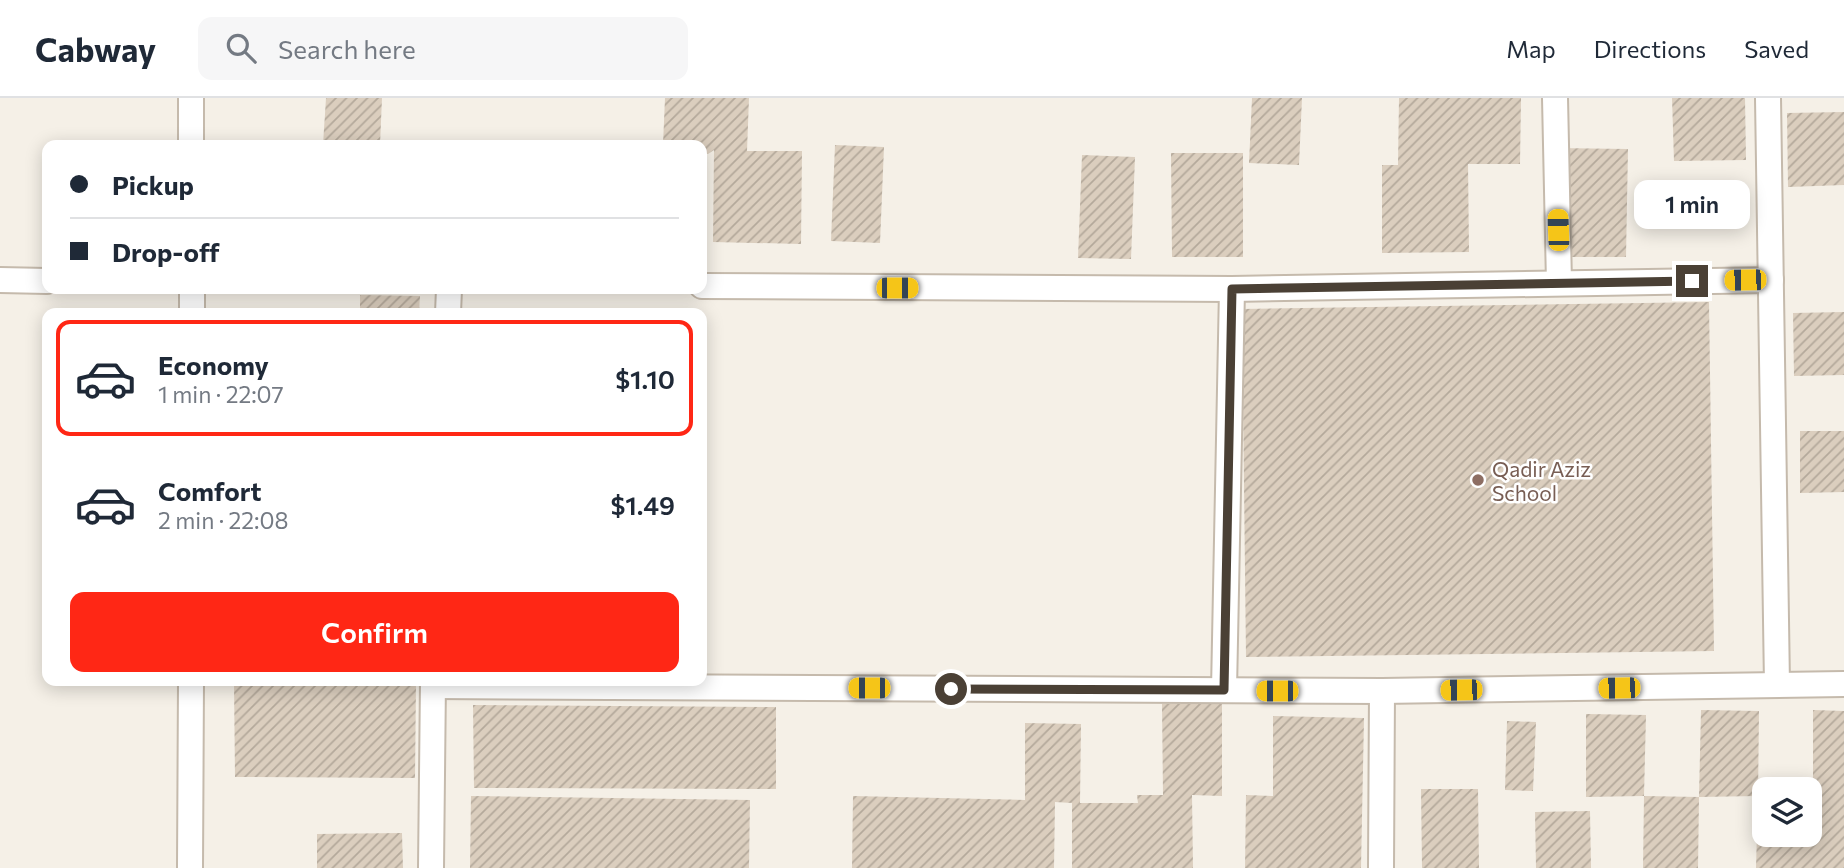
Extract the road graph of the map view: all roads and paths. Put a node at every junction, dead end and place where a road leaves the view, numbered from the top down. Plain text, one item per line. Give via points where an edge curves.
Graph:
1 (191, 98) edge
2 (1555, 98) edge
3 (1768, 98) edge
4 (191, 140) edge
5 (0, 280) edge
6 (1771, 280) junction
7 (42, 281) edge
8 (1559, 283) junction
9 (707, 286) edge
10 (1232, 289) junction
11 (1844, 684) edge
12 (707, 685) edge
13 (1777, 685) junction
14 (191, 686) edge
15 (433, 686) edge
16 (1224, 690) junction
17 (1382, 691) junction
18 (190, 868) edge
19 (432, 868) edge
20 (1381, 868) edge

1 - 4 street
2 - 8 street
3 - 6 street
5 - 7 street
6 - 8 street
6 - 13 street
8 - 10 street
9 - 10 street
10 - 16 street
11 - 13 street
12 - 16 street
13 - 17 street
14 - 18 street
15 - 19 street
16 - 17 street
17 - 20 street

